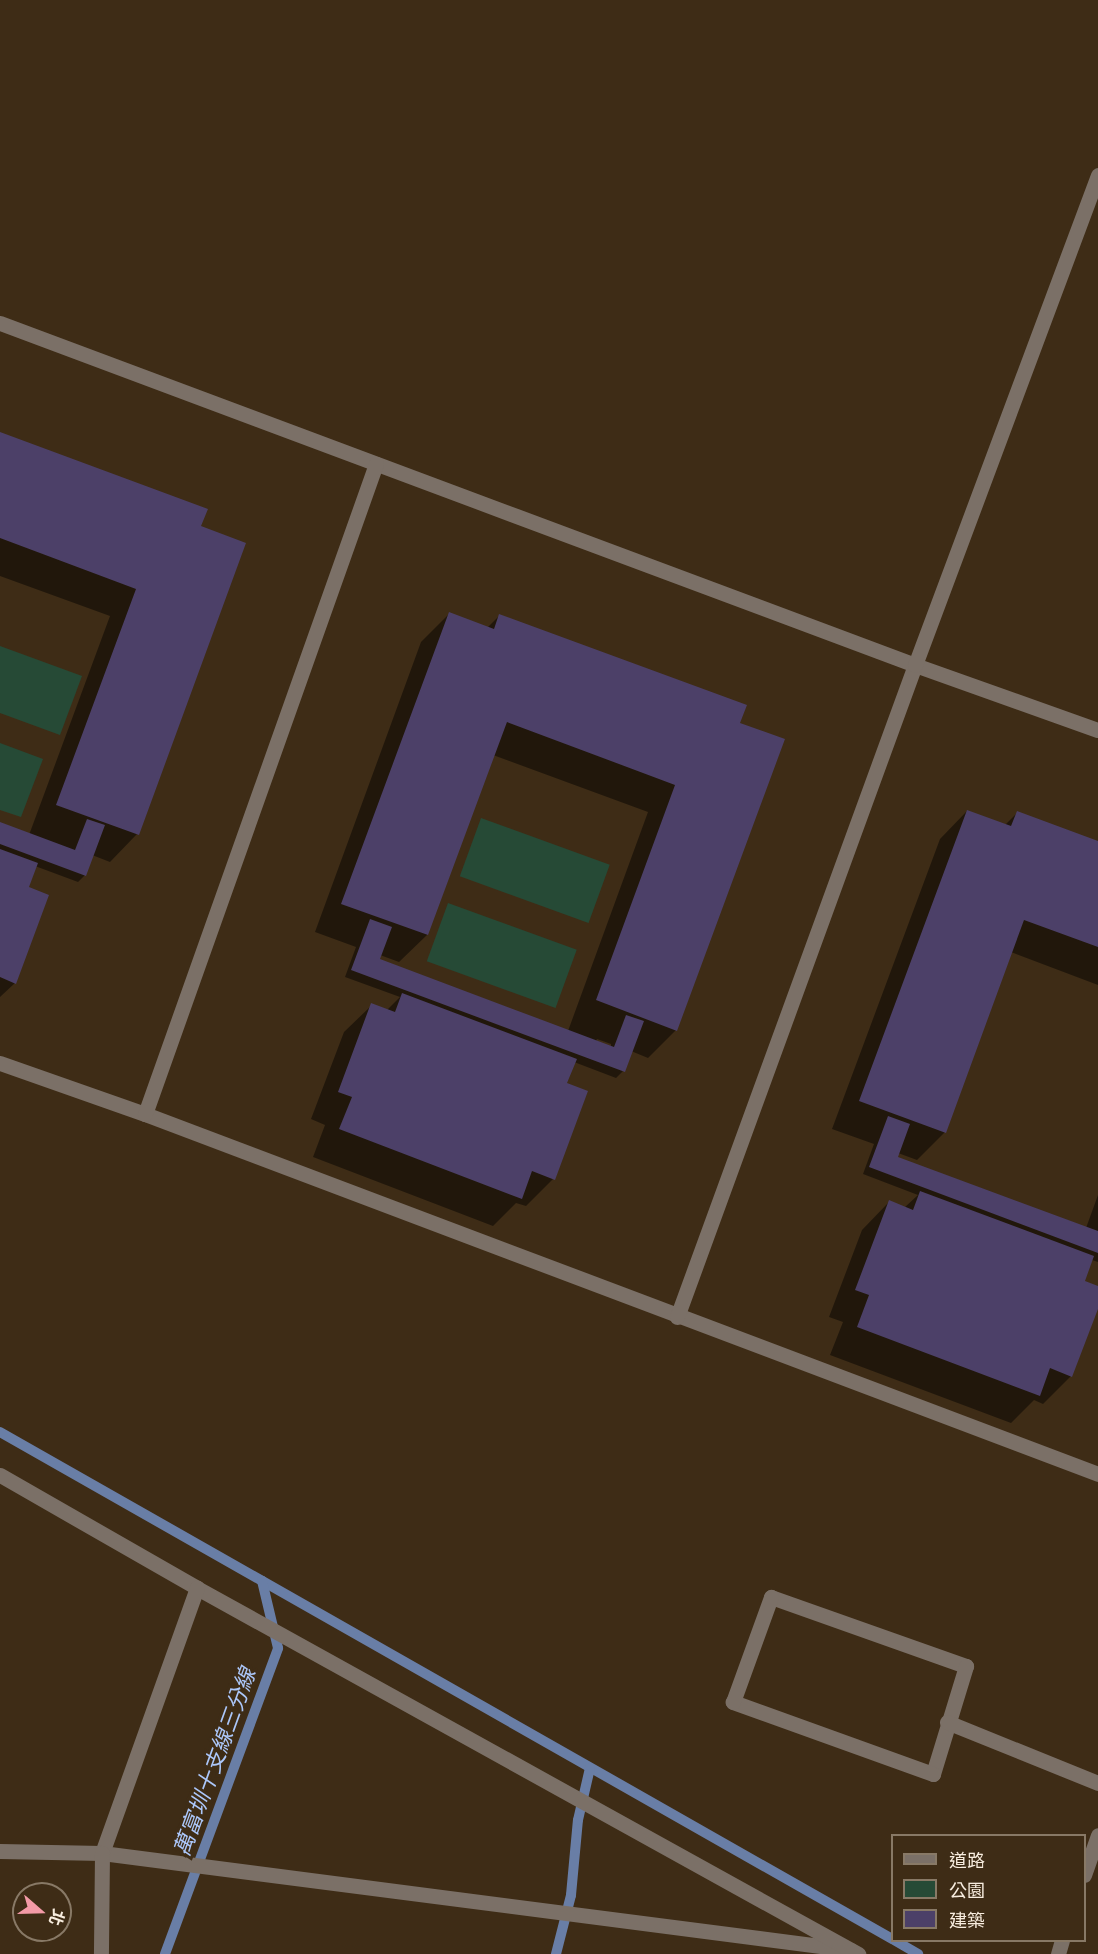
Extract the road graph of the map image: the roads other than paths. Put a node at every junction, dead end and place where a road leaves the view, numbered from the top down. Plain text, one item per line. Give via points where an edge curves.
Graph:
1 (1098, 175) edge
2 (0, 323) edge
3 (376, 464) junction
4 (915, 665) junction
5 (1098, 730) edge
6 (0, 1063) edge
7 (145, 1114) junction
8 (677, 1317) junction
9 (1098, 1473) edge
10 (0, 1475) edge
11 (197, 1588) junction
12 (947, 1722) junction
13 (1098, 1783) edge
14 (1098, 1835) edge
15 (0, 1851) edge
16 (102, 1853) junction
17 (1086, 1869) edge
18 (855, 1952) edge
19 (101, 1954) edge

1 - 4 street
2 - 3 street
3 - 4 street
3 - 7 street
4 - 5 street
4 - 8 street
6 - 7 street
7 - 8 street
8 - 9 street
10 - 11 street
11 - 16 street
11 - 18 street
12 - 12 street via 966,1666 771,1597 733,1702 933,1774
12 - 13 street
14 - 17 street
15 - 16 street
16 - 18 street
16 - 19 street

